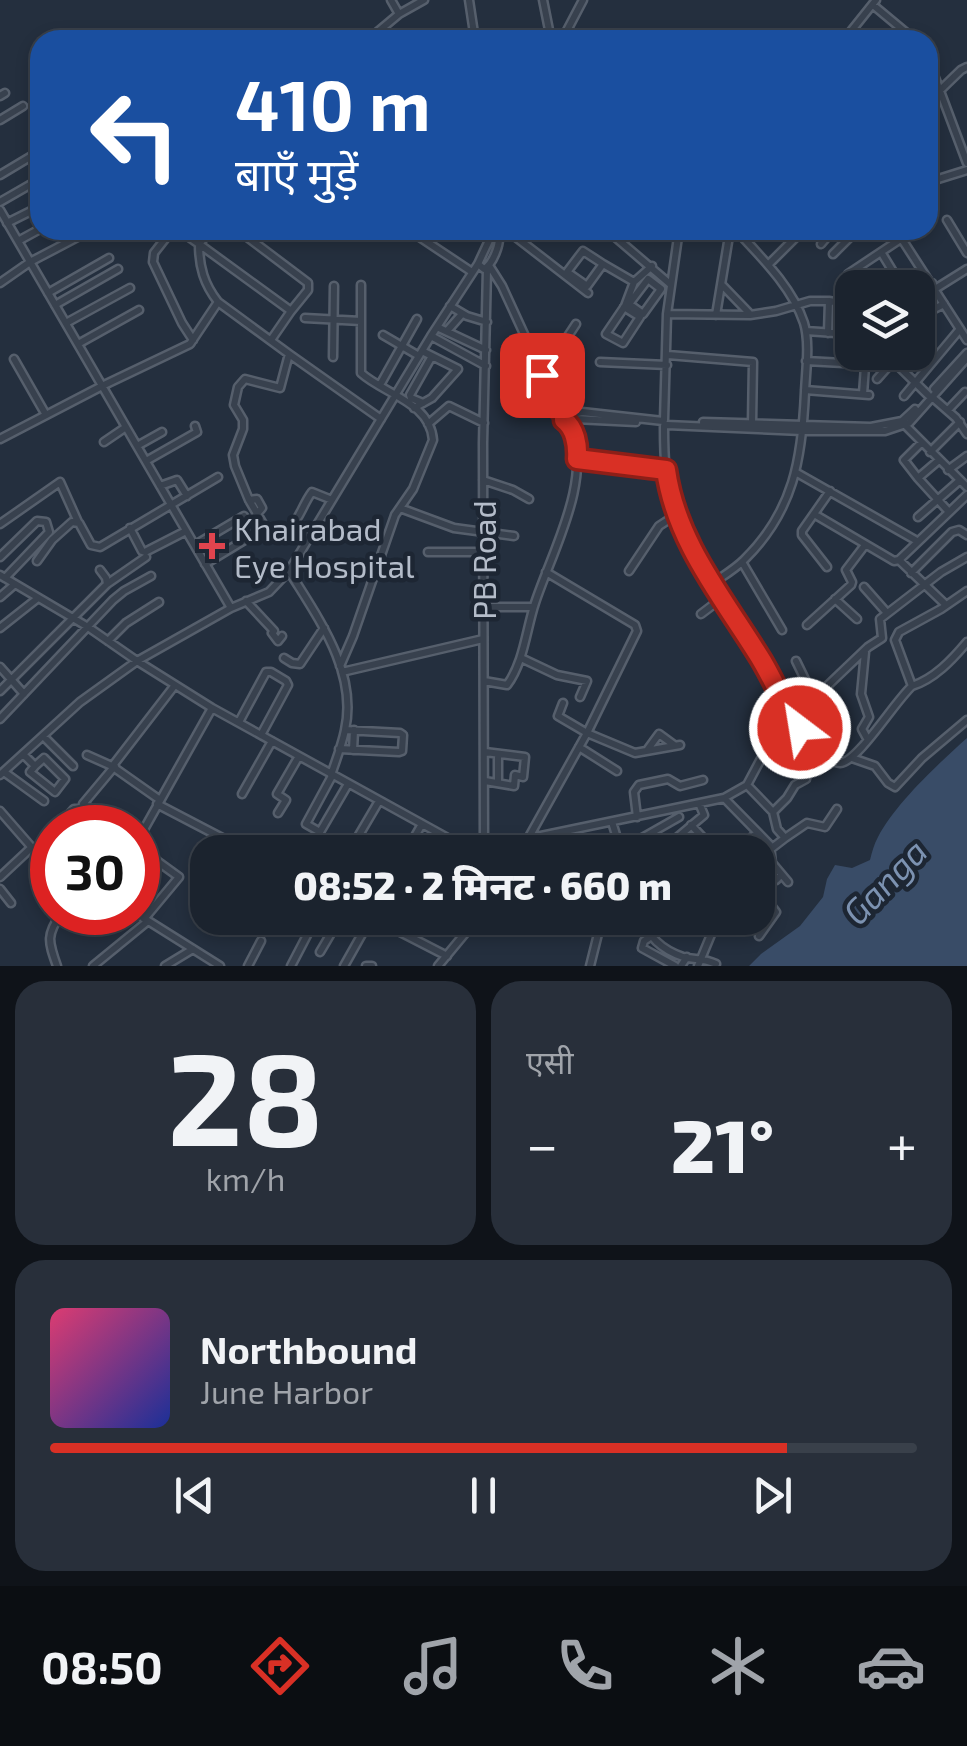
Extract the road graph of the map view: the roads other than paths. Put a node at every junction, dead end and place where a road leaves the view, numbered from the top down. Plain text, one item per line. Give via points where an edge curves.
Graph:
1 (391, 0) edge
2 (424, 0) edge
3 (469, 0) edge
4 (543, 0) edge
5 (583, 0) edge
6 (875, 3) edge
7 (399, 14) junction
8 (380, 30) edge
9 (474, 30) edge
10 (549, 30) edge
11 (567, 30) edge
12 (852, 30) edge
13 (904, 30) edge
14 (967, 67) edge
15 (939, 90) joint
16 (23, 106) dead end
17 (0, 120) edge
18 (30, 158) edge
19 (967, 166) edge
20 (0, 175) edge
21 (938, 179) edge
22 (30, 185) edge
23 (0, 202) edge
24 (0, 210) edge
25 (30, 212) edge
26 (947, 220) dead end
27 (8, 223) junction
28 (30, 234) edge
29 (72, 240) edge
30 (166, 240) edge
31 (192, 240) edge
32 (203, 240) edge
33 (251, 240) edge
34 (424, 240) edge
35 (494, 240) edge
36 (497, 240) edge
37 (512, 240) edge
38 (624, 240) edge
39 (677, 240) edge
40 (731, 240) edge
41 (743, 240) edge
42 (793, 240) edge
43 (824, 240) edge
44 (846, 240) edge
45 (899, 240) edge
46 (903, 240) edge
47 (18, 241) junction
48 (199, 244) junction
49 (821, 244) dead end
50 (881, 252) junction
51 (967, 253) edge
52 (833, 254) dead end
53 (109, 258) dead end
54 (30, 262) junction
55 (478, 264) junction
56 (603, 264) junction
57 (768, 265) junction
58 (488, 267) junction
59 (654, 268) junction
60 (118, 269) dead end
61 (854, 270) edge
62 (892, 270) edge
63 (923, 270) edge
64 (967, 270) edge
65 (472, 272) junction
66 (648, 279) junction
67 (634, 282) junction
68 (0, 283) edge
69 (670, 284) junction
70 (361, 285) dead end
71 (334, 286) dead end
72 (722, 286) junction
73 (935, 286) edge
74 (130, 288) dead end
75 (935, 288) edge
76 (48, 293) junction
77 (588, 293) dead end
78 (829, 301) junction
79 (218, 302) junction
80 (835, 302) edge
81 (944, 304) junction
82 (55, 305) junction
83 (797, 305) junction
84 (450, 306) junction
85 (624, 307) junction
86 (935, 308) edge
87 (139, 310) dead end
88 (291, 312) junction
89 (462, 314) junction
90 (667, 314) junction
91 (716, 314) junction
92 (750, 315) junction
93 (305, 318) dead end
94 (333, 319) junction
95 (418, 319) dead end
96 (361, 321) junction
97 (488, 322) junction
98 (66, 323) junction
99 (576, 324) dead end
100 (437, 327) junction
101 (960, 329) junction
102 (447, 331) junction
103 (806, 331) junction
104 (828, 333) junction
105 (835, 333) edge
106 (383, 334) dead end
107 (431, 336) junction
108 (192, 340) junction
109 (271, 340) junction
110 (967, 340) edge
111 (78, 344) junction
112 (402, 346) junction
113 (486, 350) junction
114 (828, 351) dead end
115 (289, 354) junction
116 (421, 354) junction
117 (967, 355) edge
118 (432, 356) junction
119 (332, 357) dead end
120 (14, 359) dead end
121 (668, 360) junction
122 (600, 362) dead end
123 (806, 362) junction
124 (827, 362) junction
125 (835, 362) edge
126 (486, 366) junction
127 (866, 370) edge
128 (886, 370) edge
129 (903, 370) edge
130 (542, 375) junction
131 (878, 379) dead end
132 (916, 382) junction
133 (380, 385) junction
134 (102, 386) junction
135 (805, 390) junction
136 (965, 392) edge
137 (396, 394) junction
138 (904, 396) dead end
139 (930, 396) junction
140 (424, 403) junction
141 (414, 408) junction
142 (948, 410) junction
143 (46, 415) junction
144 (570, 418) junction
145 (382, 419) junction
146 (960, 422) junction
147 (484, 423) junction
148 (664, 423) junction
149 (752, 423) junction
150 (428, 424) junction
151 (905, 425) junction
152 (196, 426) dead end
153 (126, 427) junction
154 (802, 429) junction
155 (884, 429) junction
156 (162, 432) dead end
157 (967, 434) edge
158 (0, 439) edge
159 (104, 442) dead end
160 (922, 442) junction
161 (137, 446) junction
162 (930, 452) junction
163 (967, 456) edge
164 (577, 459) junction
165 (939, 460) junction
166 (146, 461) junction
167 (666, 470) junction
168 (948, 470) junction
169 (796, 473) junction
170 (218, 477) dead end
171 (918, 478) junction
172 (483, 480) junction
173 (959, 480) junction
174 (160, 486) junction
175 (967, 487) edge
176 (830, 491) junction
177 (967, 495) edge
178 (187, 496) junction
179 (528, 499) dead end
180 (332, 500) junction
181 (936, 500) junction
182 (171, 505) junction
183 (400, 508) junction
184 (949, 512) junction
185 (814, 514) junction
186 (244, 516) dead end
187 (676, 516) junction
188 (918, 517) dead end
189 (79, 523) junction
190 (0, 524) edge
191 (130, 528) junction
192 (186, 531) junction
193 (483, 532) junction
194 (256, 533) dead end
195 (514, 536) dead end
196 (967, 536) edge
197 (917, 541) junction
198 (194, 545) junction
199 (864, 545) junction
200 (428, 552) dead end
201 (483, 552) junction
202 (967, 556) edge
203 (0, 557) edge
204 (146, 557) dead end
205 (899, 560) junction
206 (36, 562) dead end
207 (742, 562) junction
208 (206, 564) junction
209 (827, 567) dead end
210 (100, 570) dead end
211 (290, 571) junction
212 (629, 571) dead end
213 (546, 572) junction
214 (911, 573) junction
215 (2, 576) edge
216 (151, 576) dead end
217 (713, 583) junction
218 (15, 584) junction
219 (106, 584) junction
220 (924, 586) junction
221 (864, 587) dead end
222 (967, 590) edge
223 (0, 597) edge
224 (38, 598) junction
225 (722, 598) junction
226 (834, 599) junction
227 (246, 601) junction
228 (158, 602) dead end
229 (483, 606) junction
230 (946, 606) junction
231 (533, 607) junction
232 (231, 608) junction
233 (700, 614) dead end
234 (888, 614) junction
235 (72, 618) junction
236 (857, 619) dead end
237 (807, 625) dead end
238 (324, 627) junction
239 (0, 628) edge
240 (88, 628) junction
241 (782, 630) dead end
242 (899, 632) junction
243 (282, 636) dead end
244 (882, 638) junction
245 (484, 639) junction
246 (108, 641) junction
247 (967, 642) edge
248 (865, 650) junction
249 (284, 658) dead end
250 (520, 658) junction
251 (796, 661) dead end
252 (137, 662) junction
253 (0, 667) edge
254 (341, 669) junction
255 (12, 680) junction
256 (484, 681) junction
257 (175, 685) junction
258 (912, 686) junction
259 (0, 691) edge
260 (24, 694) junction
261 (580, 697) dead end
262 (816, 700) junction
263 (562, 703) dead end
264 (212, 708) junction
265 (0, 719) edge
266 (967, 720) edge
267 (239, 722) junction
268 (800, 728) junction
269 (350, 730) junction
270 (588, 733) junction
271 (261, 735) junction
272 (43, 736) junction
273 (868, 740) junction
274 (272, 741) junction
275 (579, 747) junction
276 (770, 747) junction
277 (339, 749) junction
278 (353, 750) junction
279 (647, 750) junction
280 (485, 752) junction
281 (23, 754) junction
282 (498, 754) junction
283 (87, 755) dead end
284 (299, 756) junction
285 (852, 758) junction
286 (35, 766) junction
287 (73, 766) dead end
288 (114, 767) junction
289 (618, 771) dead end
290 (1, 774) edge
291 (331, 775) junction
292 (702, 780) dead end
293 (485, 781) junction
294 (498, 783) junction
295 (348, 784) junction
296 (747, 785) junction
297 (242, 794) dead end
298 (724, 798) junction
299 (44, 801) dead end
300 (380, 801) junction
301 (159, 802) junction
302 (699, 802) junction
303 (84, 805) edge
304 (157, 805) edge
305 (680, 807) junction
306 (838, 810) dead end
307 (0, 811) edge
308 (773, 812) junction
309 (278, 813) dead end
310 (637, 818) junction
311 (679, 818) junction
312 (612, 822) junction
313 (422, 824) junction
314 (689, 826) junction
315 (757, 833) edge
316 (216, 835) edge
317 (359, 835) edge
318 (416, 835) edge
319 (442, 835) edge
320 (484, 835) edge
321 (530, 835) edge
322 (549, 835) edge
323 (615, 835) edge
324 (650, 835) edge
325 (679, 835) edge
326 (699, 835) edge
327 (786, 838) junction
328 (30, 845) edge
329 (775, 846) edge
330 (30, 849) edge
331 (160, 863) edge
332 (775, 865) edge
333 (0, 877) edge
334 (775, 880) edge
335 (0, 889) edge
336 (160, 902) edge
337 (11, 903) dead end
338 (160, 929) edge
339 (50, 935) edge
340 (129, 935) edge
341 (307, 935) edge
342 (330, 935) edge
343 (362, 935) edge
344 (406, 935) edge
345 (464, 935) edge
346 (598, 935) edge
347 (710, 935) edge
348 (650, 937) joint
349 (262, 941) dead end
350 (193, 949) junction
351 (320, 952) dead end
352 (447, 956) junction
353 (687, 957) junction
354 (699, 962) edge
355 (716, 964) edge
356 (57, 966) edge
357 (94, 966) edge
358 (166, 966) edge
359 (220, 966) edge
360 (248, 966) edge
361 (291, 966) edge
362 (344, 966) edge
363 (438, 966) edge
364 (590, 966) edge
365 (678, 966) edge

1 - 7 street
2 - 7 street
3 - 9 street
4 - 10 street
5 - 11 street
6 - 12 street
6 - 13 street
7 - 8 street
14 - 15 street
15 - 19 street
16 - 17 street
18 - 20 street
19 - 21 street
22 - 23 street
24 - 27 street
25 - 27 street
26 - 51 street
27 - 47 street
28 - 47 street
29 - 54 street
30 - 108 street via 153,262
31 - 48 street
32 - 48 street
33 - 88 street via 308,283
34 - 65 street
35 - 55 street
36 - 58 street
37 - 77 street
38 - 59 street
39 - 69 street
40 - 72 street
41 - 57 street
42 - 57 street
43 - 49 street
44 - 52 street
45 - 50 street
46 - 63 street
47 - 54 street
48 - 79 street via 201,270
48 - 88 street
50 - 61 street
50 - 62 street
53 - 76 street
54 - 68 street
54 - 76 street
55 - 58 street
55 - 65 street
56 - 56 street via 587,286 568,272 583,251
56 - 67 street
57 - 83 street
58 - 97 street, PB Road
58 - 130 street
59 - 66 street
59 - 67 street
59 - 69 street
60 - 82 street
64 - 73 street
65 - 84 street
66 - 66 street via 629,304 643,314 661,289
67 - 85 street
69 - 90 street
70 - 96 street
71 - 94 street
72 - 91 street
72 - 92 street
74 - 98 street
75 - 81 street
76 - 82 street
78 - 80 street
78 - 83 street
78 - 104 street
79 - 108 street
79 - 109 street
81 - 86 street
81 - 101 street
82 - 98 street
83 - 92 street
83 - 103 street
84 - 89 street
84 - 100 street
85 - 85 street via 606,334 622,343 640,317
87 - 111 street
88 - 109 street
89 - 97 street
89 - 102 street
90 - 91 street
90 - 121 street
91 - 92 street
93 - 94 street
94 - 96 street
94 - 119 street
95 - 112 street
96 - 133 street via 361,373
97 - 113 street, PB Road
98 - 111 street
99 - 130 street
100 - 102 street
100 - 107 street
101 - 110 street
101 - 132 street
102 - 113 street
103 - 104 street
103 - 123 street
104 - 105 street
106 - 112 street
107 - 116 street
107 - 126 street
108 - 134 street
109 - 115 street
111 - 134 street
112 - 116 street
112 - 133 street
113 - 126 street, PB Road
114 - 124 street
115 - 145 street
115 - 180 street via 280,388 245,379 238,387 234,406 243,420 233,456 249,500 262,504 256,514 266,528 279,532 294,524 312,492
116 - 118 street
116 - 137 street
117 - 139 street
118 - 140 street via 410,395
118 - 140 street via 458,368
120 - 143 street
121 - 122 street
121 - 148 street
121 - 149 street via 753,362
123 - 124 street
123 - 135 street
124 - 125 street
126 - 147 street, PB Road
127 - 135 street via 866,394
128 - 131 street
129 - 132 street
130 - 144 street
132 - 138 street
132 - 139 street
133 - 137 street
134 - 143 street
134 - 153 street
135 - 154 street
136 - 142 street
137 - 141 street
137 - 145 street
139 - 142 street
139 - 151 street
139 - 155 street
140 - 141 street
141 - 150 street
142 - 146 street
143 - 158 street
144 - 148 street via 582,412
144 - 164 street
145 - 180 street
146 - 157 street
146 - 162 street
147 - 150 street via 450,406
147 - 172 street, PB Road
148 - 149 street
148 - 154 street
148 - 167 street
149 - 154 street
150 - 183 street via 433,440
151 - 155 street
151 - 160 street
152 - 166 street via 197,432
153 - 159 street
153 - 161 street
154 - 155 street
154 - 169 street
156 - 161 street
160 - 162 street
160 - 171 street via 904,460
161 - 166 street
162 - 165 street
163 - 168 street
164 - 167 street
164 - 213 street via 567,517
165 - 168 street
165 - 171 street
166 - 174 street
167 - 187 street
168 - 173 street
169 - 176 street
169 - 207 street via 786,502
170 - 178 street
171 - 181 street
172 - 179 street
172 - 193 street, PB Road
173 - 175 street
173 - 181 street
174 - 178 street via 178,480
174 - 182 street
176 - 185 street
176 - 197 street
177 - 184 street
178 - 182 street
180 - 211 street
181 - 184 street
181 - 188 street
182 - 191 street
182 - 192 street
183 - 193 street
183 - 254 street
184 - 197 street
185 - 199 street
185 - 209 street via 802,535
186 - 198 street
187 - 212 street via 659,526
187 - 217 street
189 - 190 street via 60,482
189 - 191 street via 96,547
189 - 206 street via 61,531
191 - 192 street via 145,552
192 - 198 street
193 - 195 street
193 - 201 street, PB Road
194 - 208 street
196 - 214 street via 952,532
197 - 205 street
198 - 208 street
199 - 205 street
199 - 226 street via 846,570 851,585
200 - 201 street
201 - 229 street, PB Road
202 - 220 street
203 - 215 street via 37,520 46,522 49,532
204 - 219 street
205 - 214 street
207 - 217 street
207 - 241 street
208 - 232 street
210 - 219 street
211 - 227 street via 269,592
211 - 238 street
213 - 231 street
213 - 270 street via 637,631
214 - 220 street
215 - 218 street
216 - 240 street via 124,591
217 - 225 street
218 - 223 street
218 - 224 street
219 - 235 street
220 - 230 street
220 - 234 street
221 - 234 street
222 - 230 street
224 - 235 street
224 - 239 street
225 - 233 street
225 - 268 street
226 - 236 street
226 - 237 street
227 - 232 street
227 - 243 street via 278,640
228 - 246 street
229 - 231 street
229 - 245 street, PB Road
230 - 242 street
231 - 250 street
232 - 252 street
234 - 244 street via 880,620
235 - 240 street
235 - 255 street
238 - 249 street via 300,664
238 - 254 street
240 - 246 street
240 - 260 street
242 - 244 street
242 - 258 street via 895,640
244 - 248 street
245 - 254 street
245 - 256 street, PB Road
246 - 252 street
247 - 258 street
248 - 262 street
248 - 273 street via 861,694 869,716 862,729
250 - 256 street via 508,685
250 - 261 street via 557,676 587,681
251 - 262 street
252 - 257 street
252 - 272 street
253 - 255 street
254 - 269 street
255 - 259 street
255 - 260 street
256 - 280 street, PB Road
257 - 264 street
257 - 288 street
258 - 273 street
260 - 265 street
262 - 268 street
263 - 270 street via 558,716
264 - 267 street
264 - 301 street
266 - 285 street via 895,787 874,766
267 - 271 street
267 - 271 street via 266,672 286,681
268 - 276 street
268 - 285 street via 831,760
269 - 277 street
269 - 278 street
269 - 278 street via 402,734 399,752
270 - 275 street
270 - 279 street via 634,753
271 - 274 street
272 - 281 street
272 - 287 street
273 - 285 street
274 - 284 street
274 - 297 street
275 - 289 street
275 - 321 street
276 - 296 street
276 - 308 street via 806,778
277 - 278 street
277 - 291 street
279 - 279 street via 677,746 657,734
280 - 282 street
280 - 293 street, PB Road
281 - 286 street
281 - 290 street
282 - 294 street
282 - 294 street via 526,757 514,786
283 - 288 street
284 - 291 street
284 - 309 street via 277,794 286,800
286 - 286 street via 30,772 55,792 65,778 44,758
288 - 301 street
288 - 303 street
290 - 299 street
291 - 295 street
291 - 295 street via 306,824 320,832
292 - 310 street via 639,785
293 - 294 street
293 - 320 street, PB Road
295 - 300 street
296 - 298 street
296 - 308 street
298 - 302 street
298 - 315 street
300 - 313 street
300 - 317 street
301 - 304 street
301 - 316 street
302 - 305 street
302 - 314 street via 704,815
305 - 310 street
305 - 311 street
306 - 327 street via 825,827 807,822
307 - 328 street
308 - 327 street
310 - 312 street
311 - 314 street
311 - 324 street
312 - 322 street
312 - 323 street
313 - 318 street
313 - 319 street
314 - 325 street
314 - 326 street
327 - 329 street
330 - 333 street
331 - 336 street via 179,877
332 - 334 street via 785,878
335 - 337 street
338 - 350 street
339 - 356 street
340 - 357 street
341 - 361 street
342 - 351 street
343 - 362 street
344 - 352 street
345 - 352 street
346 - 364 street
347 - 354 street
348 - 353 street
348 - 365 street via 642,948
349 - 360 street
350 - 358 street
350 - 359 street
352 - 363 street
353 - 354 street
353 - 365 street
354 - 355 street

